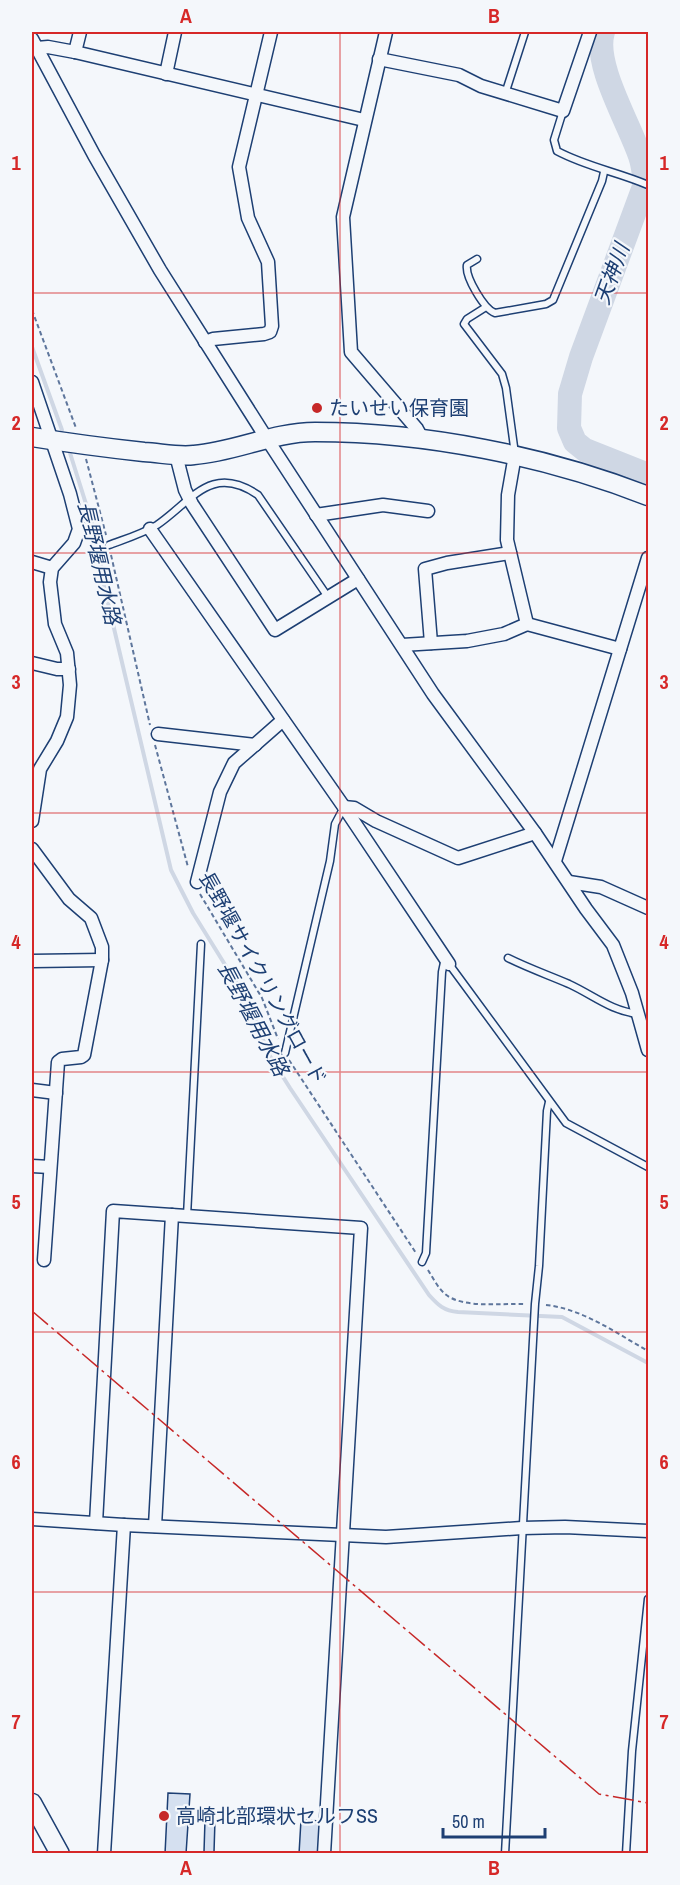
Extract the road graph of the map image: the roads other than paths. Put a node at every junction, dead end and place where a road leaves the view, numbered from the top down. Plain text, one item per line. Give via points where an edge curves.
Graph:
1 (80, 32) edge
2 (175, 32) edge
3 (272, 32) edge
4 (386, 32) edge
5 (525, 32) edge
6 (590, 32) edge
7 (34, 44) edge
8 (75, 52) junction
9 (379, 59) junction
10 (166, 74) junction
11 (256, 94) junction
12 (505, 94) junction
13 (563, 111) junction
14 (364, 120) junction
15 (604, 171) junction
16 (648, 185) edge
17 (477, 259) dead end
18 (486, 307) junction
19 (205, 342) junction
20 (32, 382) edge
21 (32, 437) edge
22 (267, 439) junction
23 (52, 440) junction
24 (423, 440) junction
25 (177, 454) junction
26 (515, 455) junction
27 (648, 496) edge
28 (189, 497) junction
29 (428, 511) dead end
30 (316, 515) junction
31 (150, 529) junction
32 (109, 545) road end
33 (510, 553) junction
34 (648, 558) edge
35 (32, 562) edge
36 (52, 568) junction
37 (358, 579) junction
38 (328, 597) junction
39 (527, 624) junction
40 (432, 644) junction
41 (402, 645) junction
42 (620, 649) junction
43 (32, 663) edge
44 (69, 669) junction
45 (283, 720) junction
46 (154, 733) road end
47 (255, 745) junction
48 (36, 767) edge
49 (344, 807) junction
50 (32, 821) edge
51 (535, 833) junction
52 (32, 849) edge
53 (555, 861) junction
54 (195, 882) road end
55 (569, 882) junction
56 (648, 908) edge
57 (201, 944) dead end
58 (508, 958) dead end
59 (102, 960) junction
60 (32, 961) edge
61 (447, 961) junction
62 (638, 1014) junction
63 (647, 1037) edge
64 (648, 1050) edge
65 (285, 1053) road end
66 (32, 1090) edge
67 (56, 1093) junction
68 (549, 1102) junction
69 (32, 1166) edge
70 (50, 1167) junction
71 (648, 1167) edge
72 (172, 1215) junction
73 (186, 1216) junction
74 (44, 1260) dead end
75 (422, 1262) road end
76 (32, 1519) edge
77 (96, 1523) junction
78 (124, 1525) junction
79 (155, 1526) junction
80 (522, 1528) junction
81 (648, 1531) edge
82 (343, 1536) junction
83 (648, 1599) edge
84 (32, 1803) edge
85 (60, 1854) edge
86 (104, 1854) edge
87 (324, 1854) edge
88 (505, 1854) edge
89 (626, 1854) edge

1 - 8 street
2 - 10 street
3 - 11 street
4 - 9 street
5 - 12 lane
6 - 13 street
7 - 8 street
7 - 19 street via 160,270
8 - 10 street
9 - 12 street via 459,75
9 - 14 street
10 - 11 street
11 - 14 street
11 - 19 street via 239,167 248,218 268,262 272,326 270,333
12 - 13 street
13 - 15 lane via 554,140 557,151
14 - 24 street via 344,217 351,352
15 - 16 lane
15 - 18 lane via 553,300 495,313
17 - 18 lane via 467,265 465,273
18 - 26 lane via 464,324 502,374
19 - 22 street
20 - 23 street
21 - 23 street
22 - 24 street via 314,432
22 - 25 street via 201,455
22 - 30 street
23 - 25 street
23 - 36 street via 79,529 74,543
24 - 26 street
25 - 28 street
26 - 27 street via 613,482
26 - 33 street via 507,513
28 - 31 lane
28 - 38 lane via 213,483 225,482 258,495
28 - 38 street via 275,630
29 - 30 street via 383,505
30 - 37 street
31 - 32 lane
31 - 45 street
33 - 39 street
33 - 40 street via 425,569
34 - 42 street
35 - 36 street
36 - 44 street via 56,624
37 - 38 street
37 - 41 street
39 - 40 street via 504,634
39 - 42 street
40 - 41 street
41 - 51 street
42 - 53 street
43 - 44 street
44 - 48 street via 67,717 57,741
45 - 47 street
45 - 49 street
46 - 47 street
47 - 54 street via 234,763 220,792
48 - 50 street
49 - 51 street via 354,808 458,858
49 - 61 street
49 - 65 lane via 335,824 330,861
51 - 53 street
52 - 59 street via 69,899 92,918 102,947
53 - 55 street
55 - 56 street via 601,887
55 - 62 street via 613,945
57 - 73 lane
58 - 62 lane via 578,988 610,1007
59 - 60 street
59 - 67 street via 84,1054 58,1062
61 - 68 lane
61 - 75 lane via 442,972 426,1253
62 - 63 street
63 - 64 street
66 - 67 street
67 - 70 street
68 - 71 lane via 575,1129
68 - 80 lane via 532,1306
69 - 70 street
70 - 74 street
72 - 73 street
72 - 77 street via 113,1211
72 - 79 street
73 - 82 street via 360,1228
76 - 77 street
77 - 78 street
78 - 79 street
78 - 86 street
79 - 82 street
80 - 81 street
80 - 82 street
80 - 88 lane
82 - 87 street
83 - 89 lane
84 - 85 street

